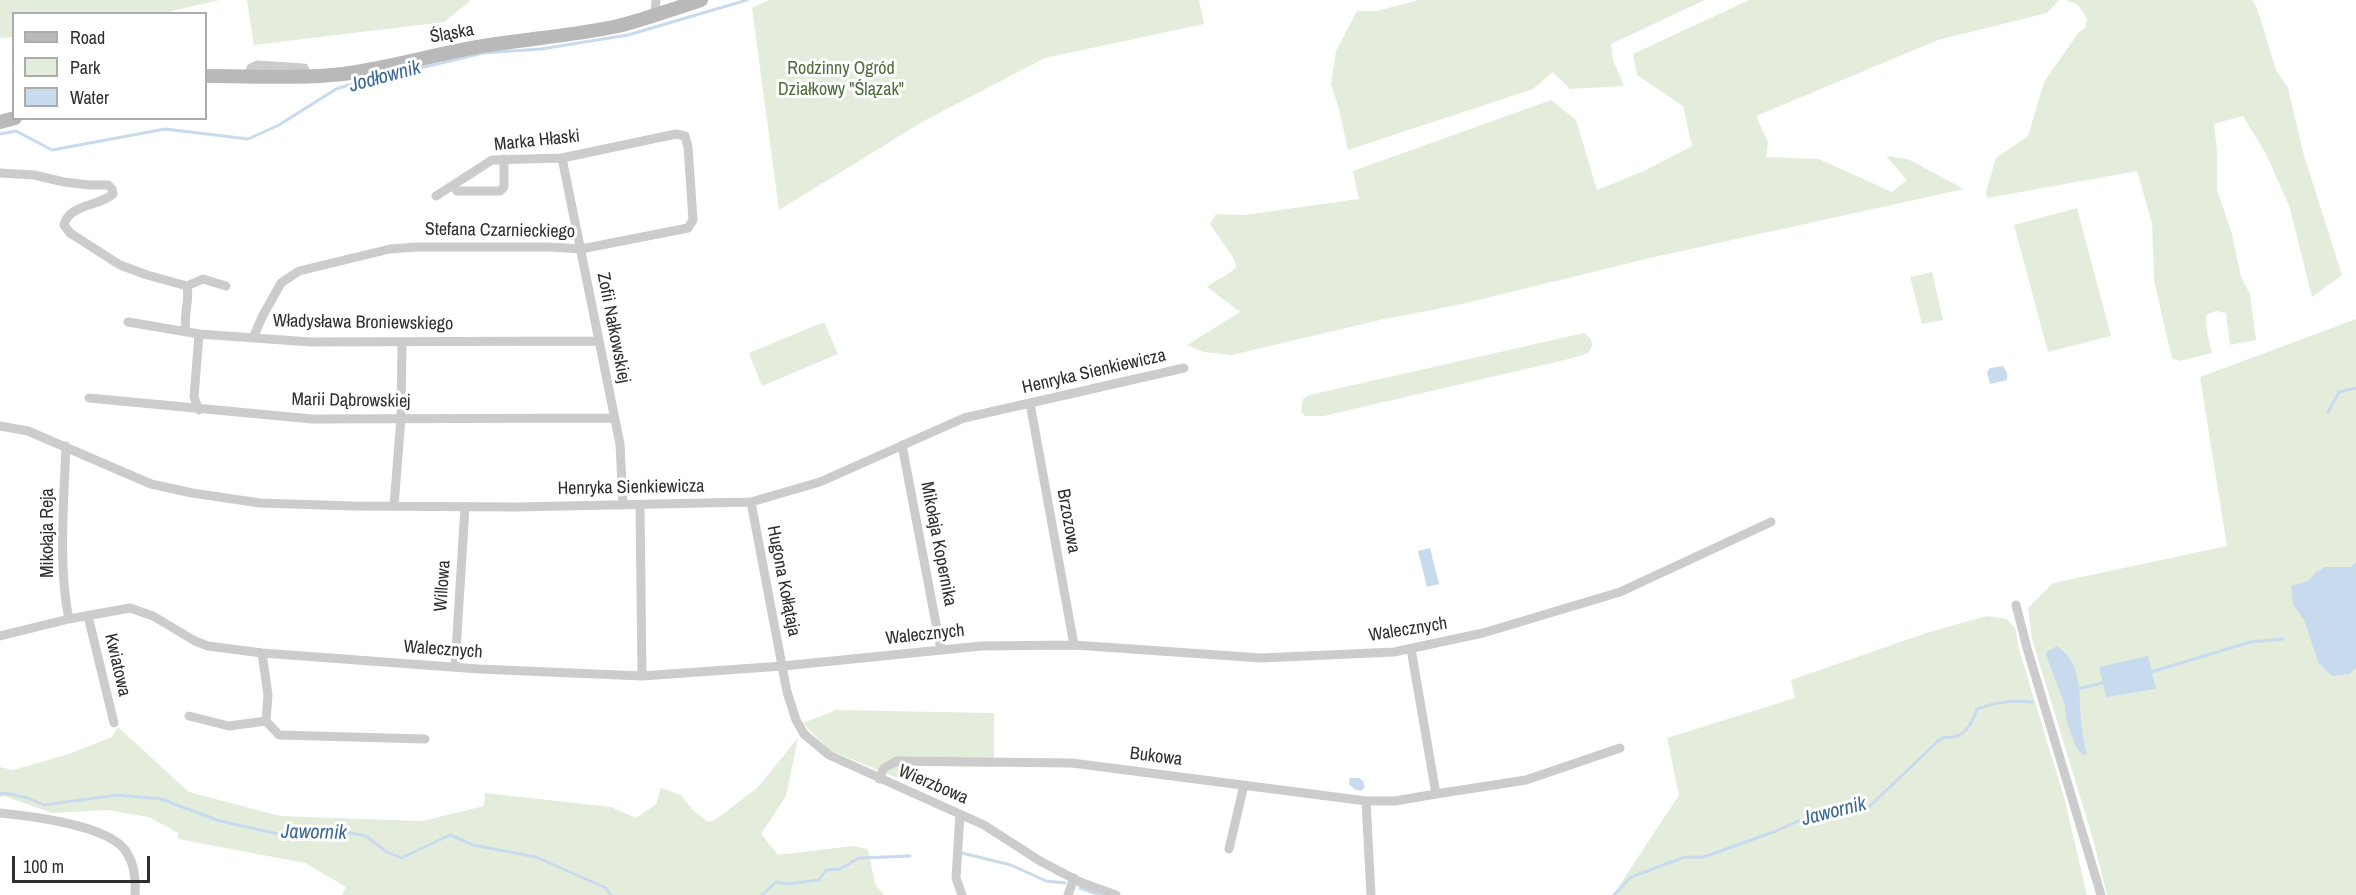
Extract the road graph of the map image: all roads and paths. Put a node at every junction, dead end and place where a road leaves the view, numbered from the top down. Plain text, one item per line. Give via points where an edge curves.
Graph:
1 (656, 0) edge
2 (701, 0) edge
3 (655, 15) junction
4 (207, 76) edge
5 (685, 136) joint
6 (562, 158) junction
7 (504, 159) junction
8 (0, 173) edge
9 (453, 185) junction
10 (436, 196) dead end
11 (581, 249) junction
12 (187, 286) junction
13 (226, 286) dead end
14 (128, 322) dead end
15 (186, 331) junction
16 (199, 334) junction
17 (254, 336) junction
18 (598, 341) junction
19 (402, 342) junction
20 (1184, 368) dead end
21 (89, 398) dead end
22 (1030, 403) junction
23 (199, 410) junction
24 (401, 418) junction
25 (613, 418) junction
26 (0, 426) edge
27 (902, 445) junction
28 (66, 446) junction
29 (751, 502) junction
30 (623, 505) junction
31 (640, 505) junction
32 (394, 506) junction
33 (465, 507) junction
34 (1771, 522) dead end
35 (2016, 605) dead end
36 (88, 615) junction
37 (69, 619) junction
38 (0, 636) edge
39 (1074, 645) junction
40 (1411, 649) junction
41 (941, 650) junction
42 (262, 653) junction
43 (783, 666) junction
44 (455, 667) junction
45 (642, 676) junction
46 (189, 716) dead end
47 (266, 721) junction
48 (114, 723) dead end
49 (425, 739) dead end
50 (1620, 748) dead end
51 (879, 780) junction
52 (1244, 785) junction
53 (1436, 794) junction
54 (1366, 801) junction
55 (0, 813) edge
56 (960, 814) junction
57 (1228, 849) dead end
58 (1074, 878) junction
59 (135, 895) edge
60 (962, 895) edge
61 (1068, 895) edge
62 (1116, 895) edge
63 (1371, 895) edge
64 (2101, 895) edge

1 - 3 street
2 - 3 street, Śląska
3 - 4 street, Śląska via 616,26 480,46 339,74
5 - 6 street, Marka Hłaski via 676,134
5 - 11 street, Stefana Czarnieckiego via 693,220 688,228
6 - 7 street, Marka Hłaski
6 - 11 street, Zofii Nałkowskiej
7 - 9 street, Marka Hłaski via 492,159
7 - 9 street via 504,187 500,191 458,191
8 - 12 street via 108,184 113,195 73,211 66,218 64,225 70,233 120,265
9 - 10 street, Marka Hłaski
11 - 17 street, Stefana Czarnieckiego via 390,249 299,271 281,283
11 - 18 street, Zofii Nałkowskiej
12 - 13 street via 203,279
12 - 15 street
14 - 15 street, Władysława Broniewskiego
15 - 16 street, Władysława Broniewskiego
16 - 17 street, Władysława Broniewskiego
16 - 23 street via 194,397
17 - 19 street, Władysława Broniewskiego via 311,342
18 - 19 street, Władysława Broniewskiego
18 - 25 street, Zofii Nałkowskiej
19 - 24 street
20 - 22 street, Henryka Sienkiewicza
21 - 23 street, Marii Dąbrowskiej
22 - 27 street, Henryka Sienkiewicza via 964,418
22 - 39 street, Brzozowa
23 - 24 street, Marii Dąbrowskiej via 312,419
24 - 25 street, Marii Dąbrowskiej
24 - 32 street
25 - 30 street, Zofii Nałkowskiej via 620,444
26 - 28 street, Henryka Sienkiewicza via 28,431
27 - 29 street, Henryka Sienkiewicza via 820,482
27 - 41 street, Mikołaja Kopernika
28 - 32 street, Henryka Sienkiewicza via 139,480 180,491 260,502
28 - 37 street, Mikołaja Reja via 65,594
29 - 31 street, Henryka Sienkiewicza
29 - 43 street, Hugona Kołłątaja
30 - 31 street, Henryka Sienkiewicza
30 - 33 street, Henryka Sienkiewicza
31 - 45 street
32 - 33 street, Henryka Sienkiewicza
33 - 44 street, Willowa
34 - 40 street, Walecznych via 1620,592 1525,622
35 - 64 street
36 - 37 street, Walecznych
36 - 42 street, Walecznych via 135,609 201,644
36 - 48 street, Kwiatowa
37 - 38 street, Walecznych
39 - 40 street, Walecznych via 1261,658
39 - 41 street, Walecznych
40 - 53 street
41 - 43 street, Walecznych
42 - 44 street, Walecznych
42 - 47 street via 268,695
43 - 45 street, Walecznych
43 - 51 street, Wierzbowa via 787,692 804,734 829,755
44 - 45 street, Walecznych
46 - 47 street via 229,726
47 - 49 street via 279,735
50 - 53 street, Bukowa via 1526,780
51 - 52 street, Bukowa via 885,768 897,761 1072,763
51 - 56 street, Wierzbowa
52 - 54 street, Bukowa
52 - 57 street
53 - 54 street, Bukowa
54 - 63 street
55 - 59 street via 66,823 111,839 124,848 132,863
56 - 58 street, Wierzbowa
56 - 60 street via 956,878
58 - 61 street
58 - 62 street, Wierzbowa

